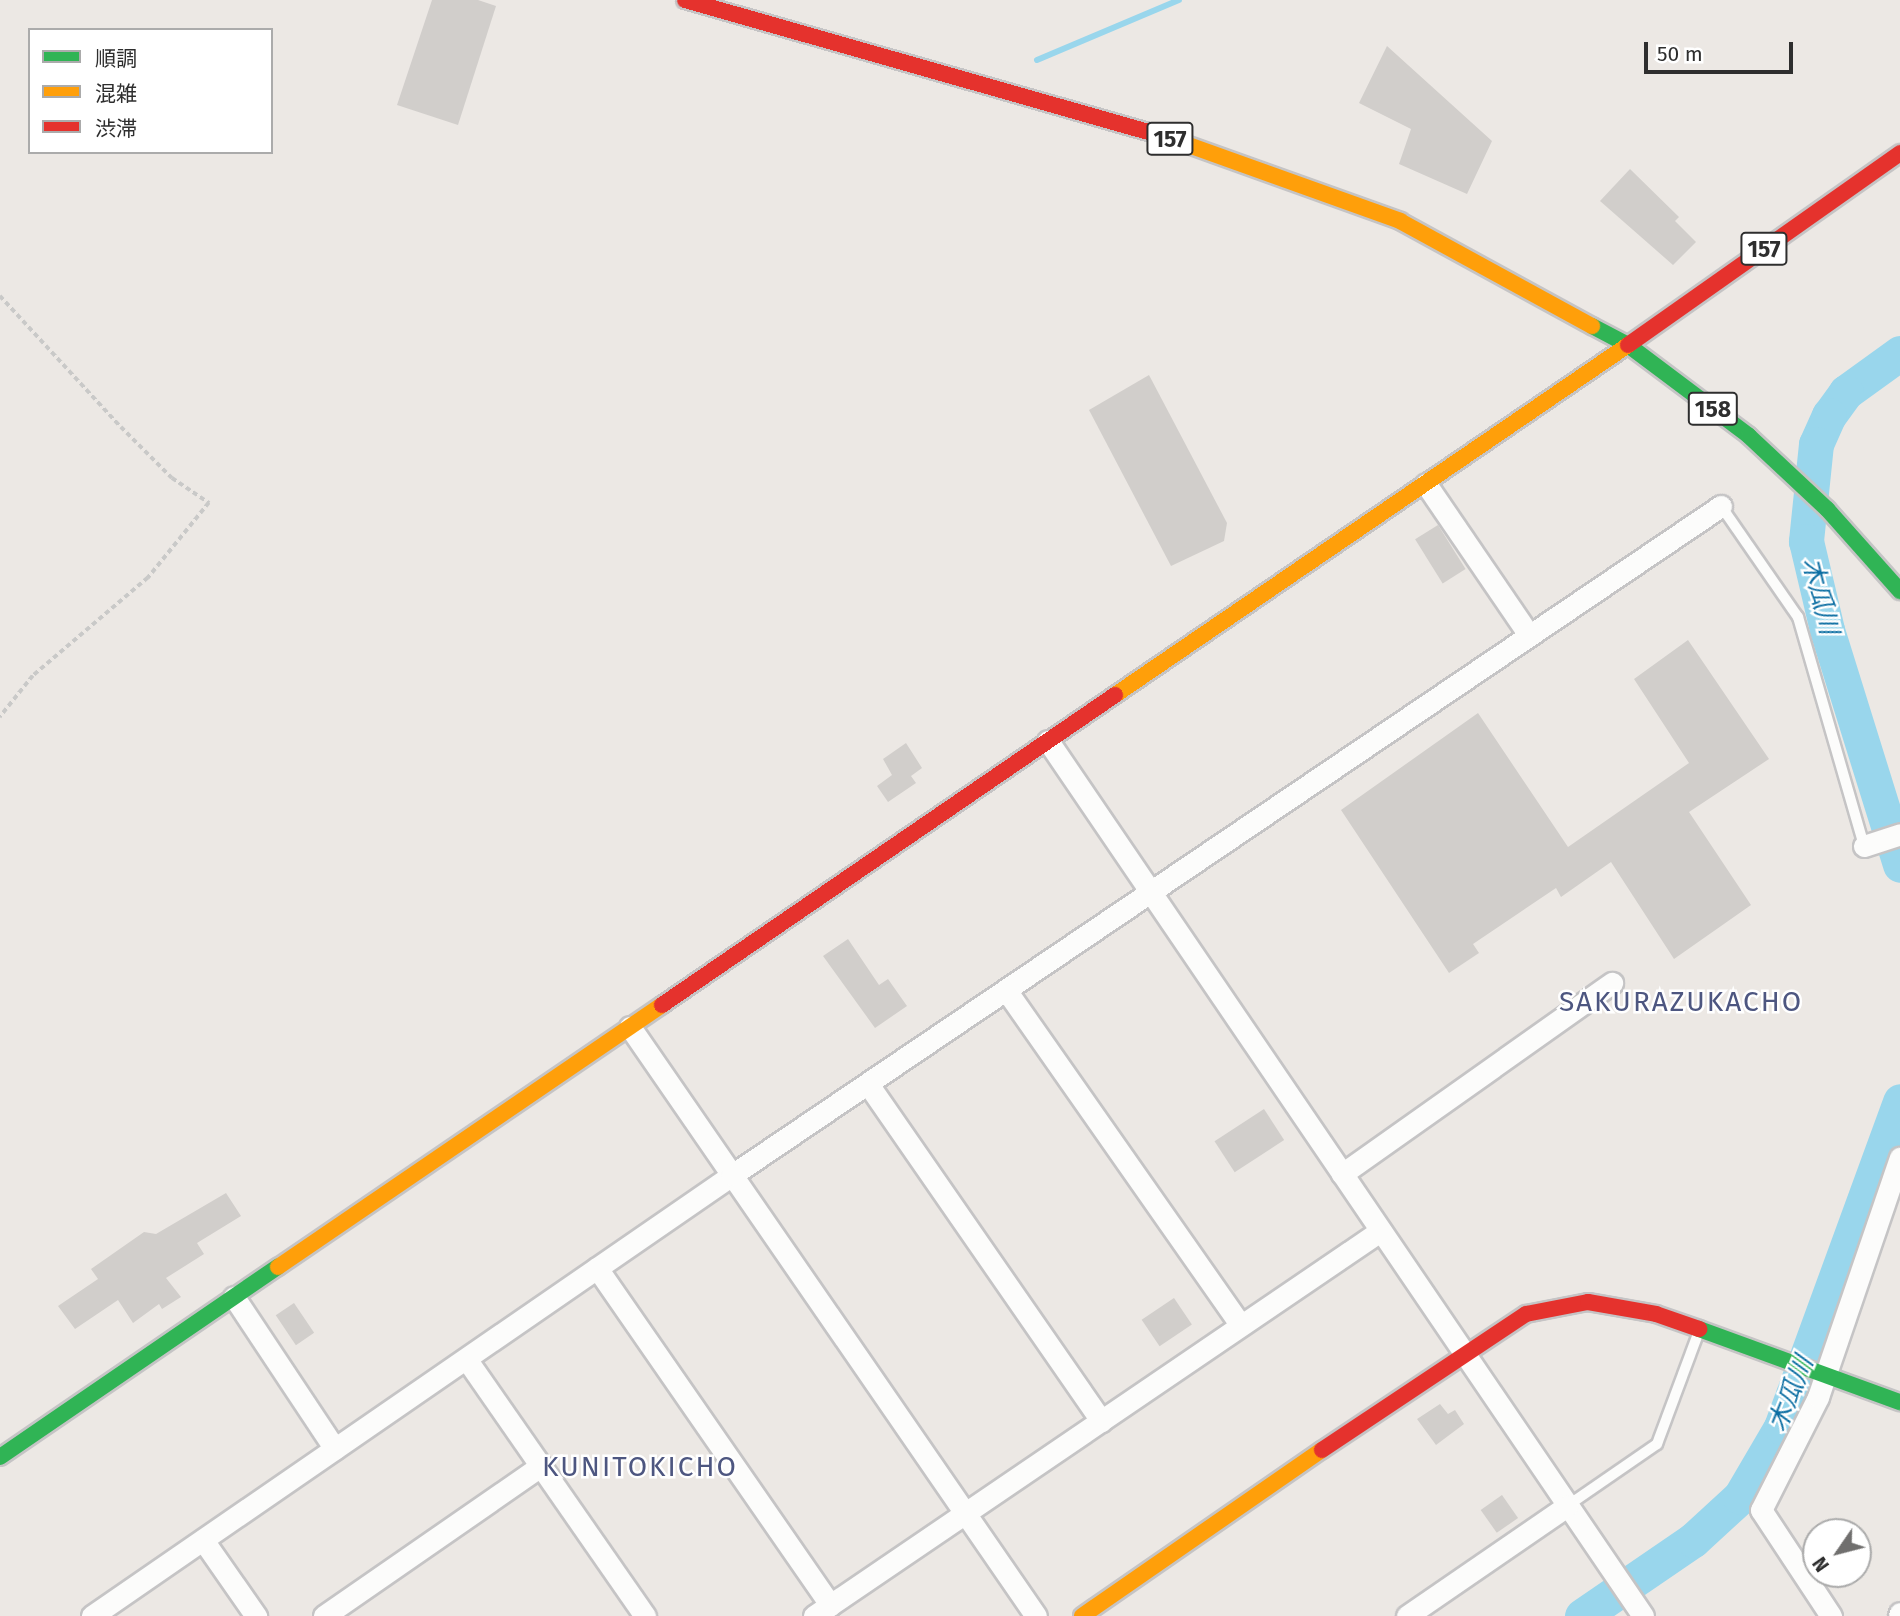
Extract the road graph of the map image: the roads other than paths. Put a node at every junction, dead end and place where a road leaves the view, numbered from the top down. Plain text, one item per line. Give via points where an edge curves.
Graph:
1 (685, 0) edge
2 (1900, 153) edge
3 (1628, 345) junction
4 (1426, 484) junction
5 (1721, 506) joint
6 (1900, 591) edge
7 (1529, 635) junction
8 (1048, 741) junction
9 (1900, 834) edge
10 (1869, 844) joint
11 (1151, 892) junction
12 (1612, 983) dead end
13 (1006, 990) junction
14 (630, 1027) junction
15 (868, 1084) junction
16 (1900, 1158) edge
17 (1342, 1174) junction
18 (732, 1175) junction
19 (1380, 1231) junction
20 (597, 1268) junction
21 (234, 1297) junction
22 (1241, 1325) junction
23 (1700, 1327) junction
24 (1462, 1353) junction
25 (467, 1360) junction
26 (1821, 1373) junction
27 (1900, 1402) edge
28 (1101, 1421) junction
29 (335, 1449) junction
30 (0, 1457) edge
31 (541, 1466) junction
32 (1567, 1506) junction
33 (965, 1513) junction
34 (203, 1540) junction
35 (822, 1611) edge
36 (1641, 1615) edge
37 (92, 1616) edge
38 (256, 1616) edge
39 (324, 1616) edge
40 (645, 1616) edge
41 (1036, 1616) edge
42 (1082, 1616) edge
43 (1407, 1616) edge
44 (1831, 1616) edge

1 - 3 main road, 157 via 1200,147 1309,184 1400,221
2 - 3 main road, 157
3 - 4 main road
3 - 6 main road, 158 via 1749,436 1827,509
4 - 7 street
4 - 8 main road
5 - 7 street
5 - 10 lane via 1798,617
7 - 11 street
8 - 11 street
8 - 14 main road
9 - 10 street
11 - 13 street
11 - 17 street
12 - 17 street
13 - 15 street
13 - 22 street
14 - 18 street
14 - 21 main road
15 - 18 street
15 - 28 street
16 - 26 street
17 - 19 street
18 - 20 street
18 - 33 street
19 - 22 street
19 - 24 street
20 - 25 street
20 - 35 street
21 - 29 street
21 - 30 main road
22 - 28 street
23 - 24 main road via 1624,1306 1569,1304 1526,1314
23 - 26 main road
23 - 32 lane via 1657,1444
24 - 32 street
24 - 42 main road
25 - 29 street
25 - 31 street
26 - 27 main road
26 - 44 street via 1760,1510
28 - 33 street
29 - 34 street
31 - 39 street
31 - 40 street
32 - 36 street
32 - 43 street
33 - 35 street
33 - 41 street
34 - 37 street
34 - 38 street

